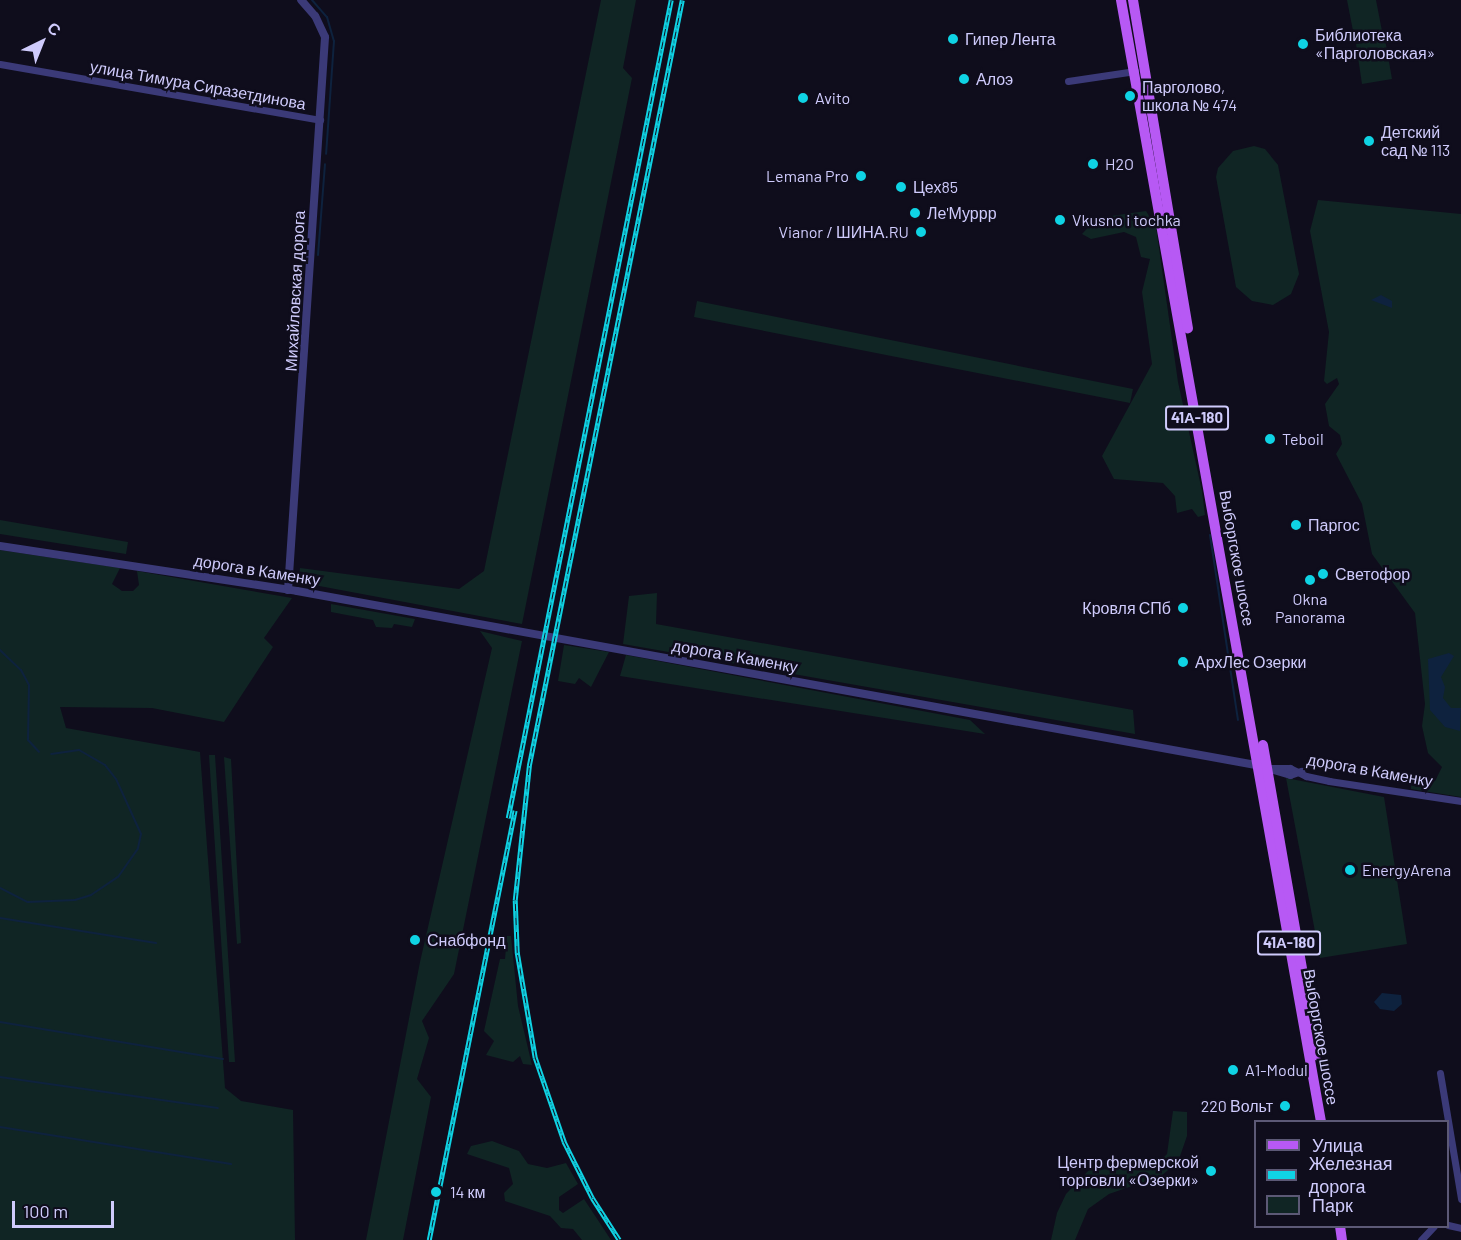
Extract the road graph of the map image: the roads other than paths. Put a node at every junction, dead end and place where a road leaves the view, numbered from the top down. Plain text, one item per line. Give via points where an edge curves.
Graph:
1 (301, 0) edge
2 (1121, 0) edge
3 (1133, 0) edge
4 (0, 64) edge
5 (1134, 71) junction
6 (1147, 72) junction
7 (1068, 81) dead end
8 (320, 120) junction
9 (0, 546) edge
10 (288, 590) junction
11 (1263, 767) junction
12 (1461, 801) edge
13 (1440, 1073) dead end
14 (1321, 1120) edge
15 (1329, 1120) edge
16 (1448, 1120) edge
17 (1449, 1127) edge
18 (1461, 1199) edge
19 (1433, 1228) edge
20 (1421, 1240) edge

1 - 8 street, Михайловская дорога via 315,15 325,37
2 - 5 main road, Выборгское шоссе / 41А-180
3 - 6 main road, Выборгское шоссе / 41А-180
4 - 8 street, улица Тимура Сиразетдинова
5 - 6 street
5 - 7 street
5 - 11 main road, Выборгское шоссе / 41А-180
6 - 11 main road, Выборгское шоссе / 41А-180
8 - 10 street, Михайловская дорога
9 - 10 street, дорога в Каменку
10 - 11 street, дорога в Каменку
11 - 12 street, дорога в Каменку via 1290,776 1300,771 1329,781
11 - 14 main road, Выборгское шоссе / 41А-180
11 - 15 main road, Выборгское шоссе / 41А-180
13 - 16 street
17 - 18 street
19 - 20 street

